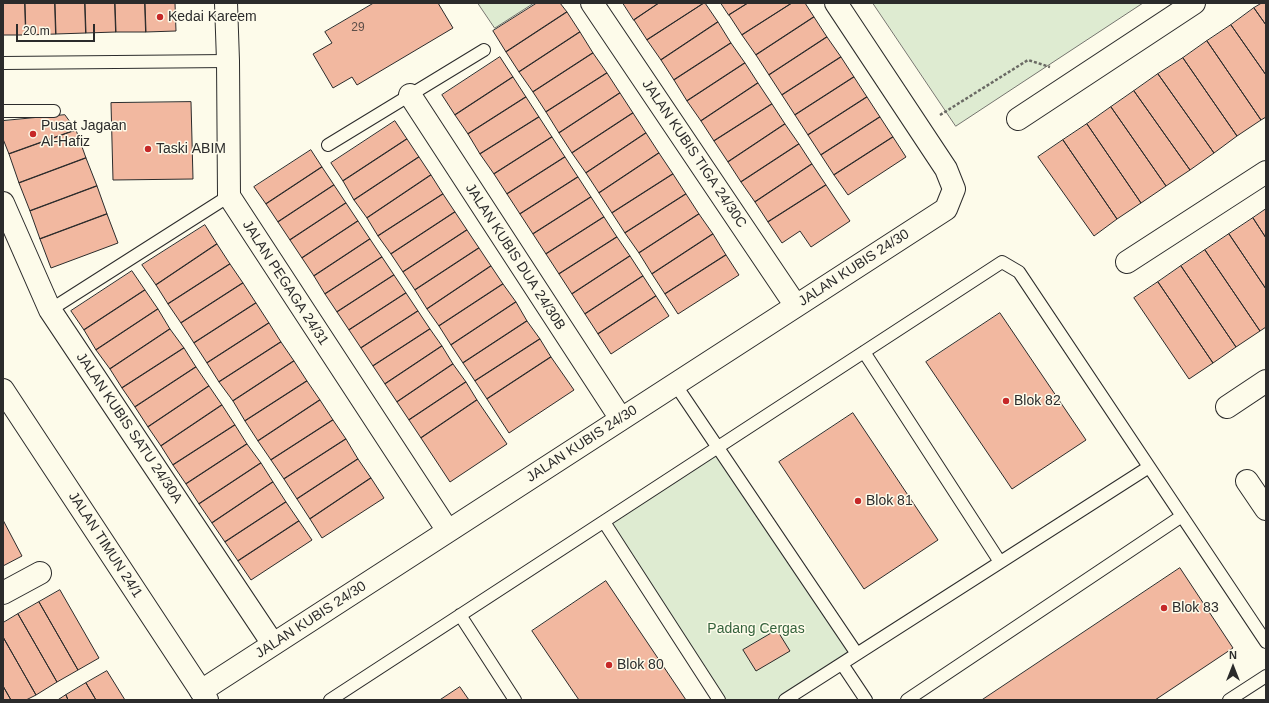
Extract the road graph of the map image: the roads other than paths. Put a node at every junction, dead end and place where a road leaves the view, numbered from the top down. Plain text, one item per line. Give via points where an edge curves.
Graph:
1 (226, 3) edge
2 (592, 3) edge
3 (836, 3) edge
4 (1194, 3) edge
5 (484, 50) dead end
6 (228, 61) junction
7 (3, 63) edge
8 (410, 95) junction
9 (3, 111) edge
10 (54, 111) dead end
11 (1018, 120) dead end
12 (328, 145) dead end
13 (1266, 172) edge
14 (229, 196) junction
15 (3, 203) edge
16 (1126, 262) dead end
17 (796, 306) junction
18 (50, 310) junction
19 (864, 352) junction
20 (1266, 381) edge
21 (675, 384) junction
22 (3, 390) edge
23 (1227, 408) dead end
24 (621, 419) junction
25 (718, 447) junction
26 (1149, 467) junction
27 (1247, 481) dead end
28 (1266, 509) edge
29 (1182, 516) junction
30 (604, 522) junction
31 (448, 531) junction
32 (1000, 562) junction
33 (40, 573) dead end
34 (3, 593) edge
35 (460, 615) junction
36 (1266, 642) edge
37 (273, 644) junction
38 (857, 654) junction
39 (842, 664) junction
40 (1266, 676) edge
41 (204, 695) edge
42 (330, 700) edge
43 (516, 700) edge
44 (719, 700) edge
45 (785, 700) edge
46 (866, 700) edge
47 (907, 700) edge
48 (1229, 700) edge

1 - 6 street
2 - 17 street, JALAN KUBIS TIGA 24/30C
3 - 17 street, JALAN KUBIS 24/30 via 946,169 954,189 946,209
4 - 11 street
5 - 8 lane
6 - 7 lane
6 - 14 street
8 - 12 lane
8 - 24 street, JALAN KUBIS DUA 24/30B
9 - 10 lane
13 - 16 street
14 - 18 lane
14 - 31 street, JALAN PEGAGA 24/31
15 - 18 street, JALAN KUBIS SATU 24/30A
17 - 21 street, JALAN KUBIS 24/30
18 - 37 street, JALAN KUBIS SATU 24/30A
19 - 25 lane
19 - 26 lane via 1002,262 1019,272
19 - 32 lane
20 - 23 street
21 - 24 street, JALAN KUBIS 24/30
21 - 25 lane
22 - 41 street, JALAN TIMUN 24/1
24 - 31 street, JALAN KUBIS 24/30
25 - 30 lane
25 - 38 lane
26 - 29 lane
26 - 32 lane
27 - 28 street
29 - 36 lane
29 - 47 lane
30 - 35 lane
30 - 44 lane
31 - 37 street, JALAN KUBIS 24/30
32 - 38 lane
33 - 34 street
35 - 42 lane
35 - 43 lane
37 - 41 street, JALAN KUBIS 24/30
38 - 39 lane
39 - 45 lane
39 - 46 lane
40 - 48 lane

